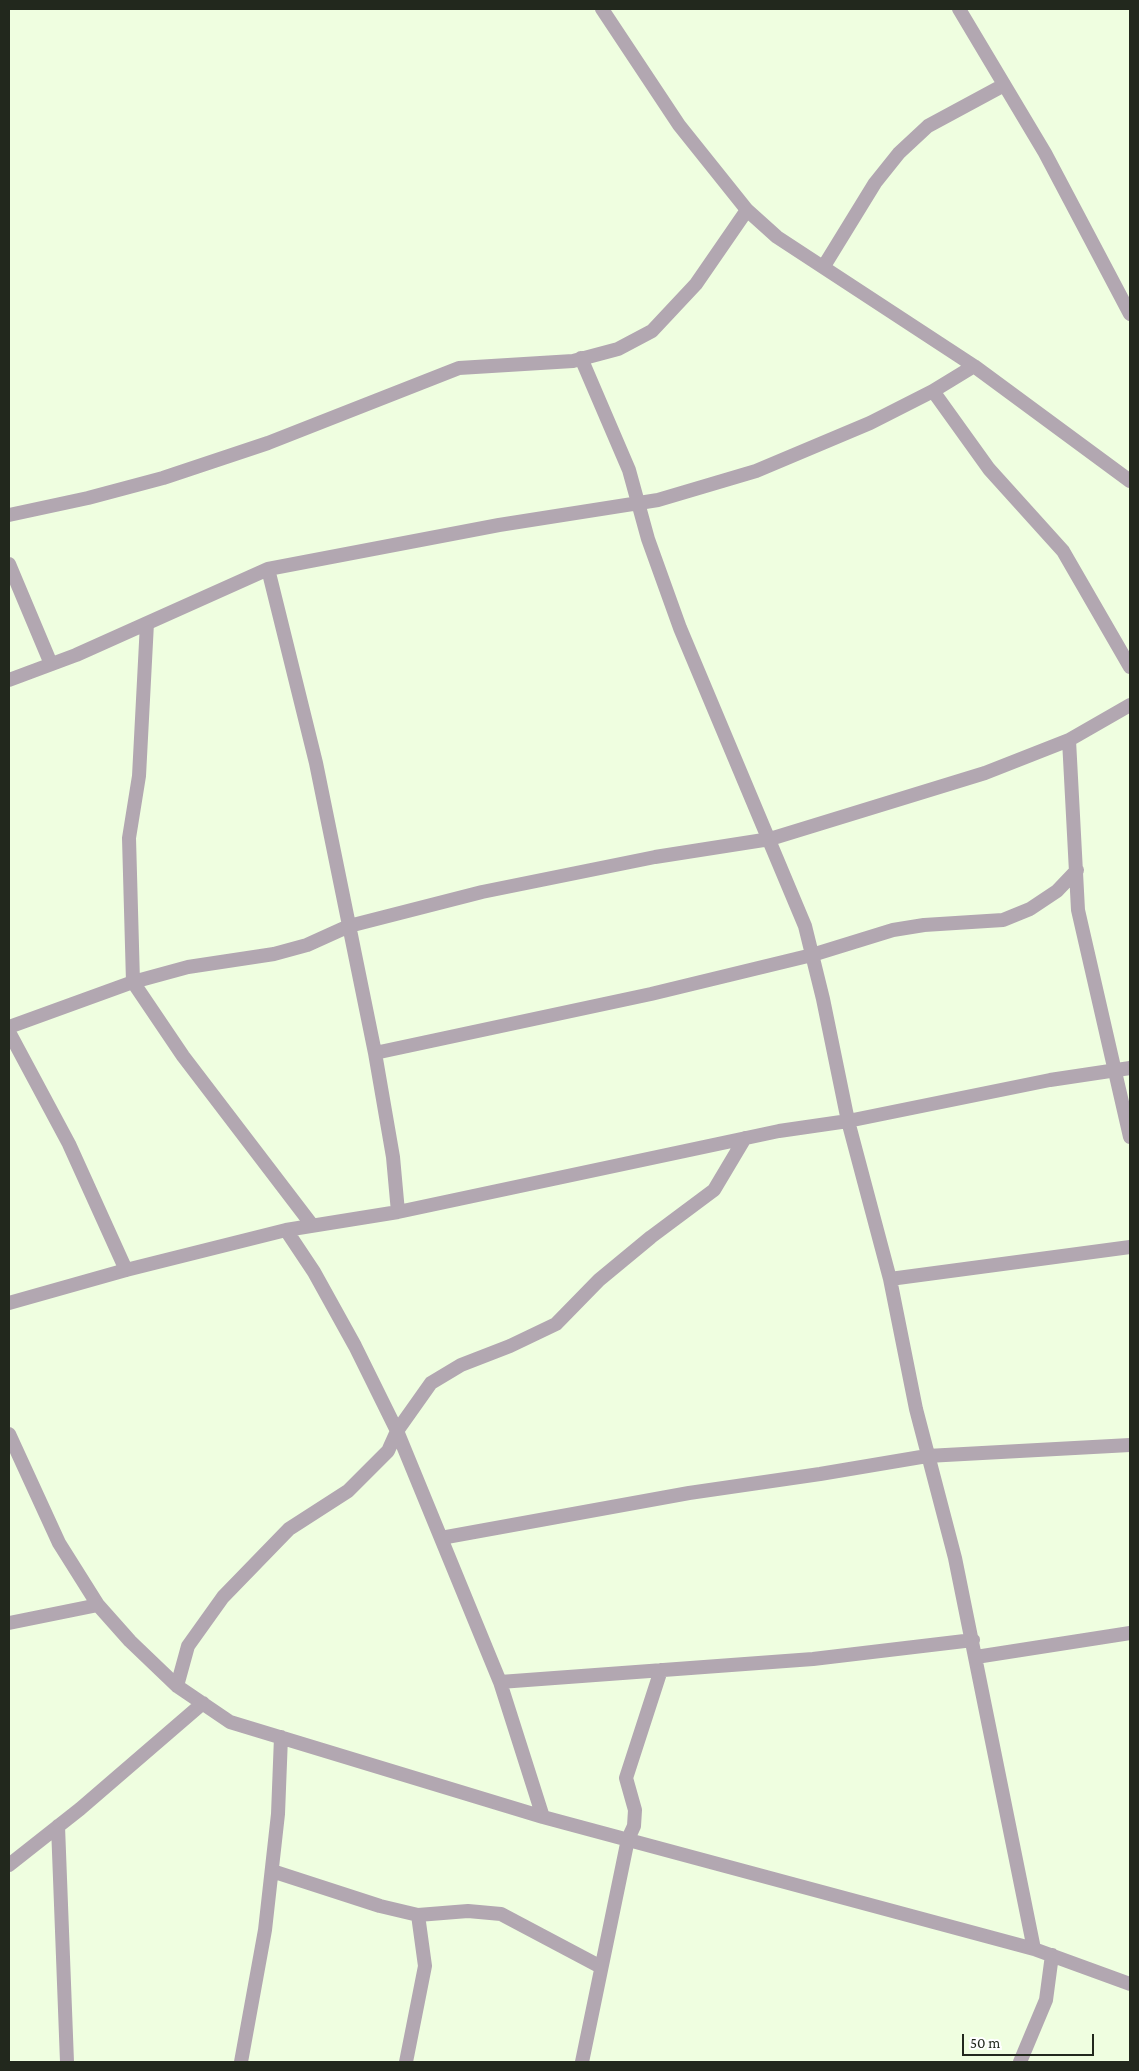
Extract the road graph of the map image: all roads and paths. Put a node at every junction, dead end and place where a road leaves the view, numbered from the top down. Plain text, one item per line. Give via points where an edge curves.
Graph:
1 (602, 9) edge
2 (959, 9) edge
3 (1004, 85) junction
4 (747, 210) junction
5 (824, 266) junction
6 (1130, 314) edge
7 (581, 358) junction
8 (974, 366) junction
9 (933, 391) junction
10 (1130, 481) edge
11 (638, 504) junction
12 (9, 515) edge
13 (9, 564) edge
14 (268, 569) junction
15 (147, 623) junction
16 (51, 664) junction
17 (1130, 667) edge
18 (9, 680) edge
19 (1130, 706) edge
20 (1069, 740) junction
21 (770, 839) junction
22 (1076, 870) junction
23 (349, 926) junction
24 (812, 955) junction
25 (133, 982) junction
26 (9, 1027) edge
27 (9, 1032) edge
28 (375, 1053) junction
29 (1130, 1068) edge
30 (1114, 1071) junction
31 (848, 1120) junction
32 (1130, 1137) edge
33 (745, 1138) junction
34 (398, 1212) junction
35 (312, 1225) junction
36 (286, 1230) junction
37 (1130, 1247) edge
38 (126, 1270) junction
39 (890, 1278) junction
40 (9, 1303) edge
41 (396, 1432) junction
42 (9, 1434) edge
43 (1130, 1445) edge
44 (927, 1456) junction
45 (441, 1538) junction
46 (98, 1605) junction
47 (9, 1623) edge
48 (1130, 1633) edge
49 (972, 1640) junction
50 (976, 1656) junction
51 (661, 1670) junction
52 (500, 1682) junction
53 (177, 1686) junction
54 (202, 1703) junction
55 (282, 1737) junction
56 (543, 1817) junction
57 (58, 1826) junction
58 (628, 1839) junction
59 (9, 1865) edge
60 (272, 1871) junction
61 (418, 1915) junction
62 (1034, 1949) junction
63 (1052, 1956) junction
64 (601, 1967) junction
65 (1130, 1984) edge
66 (67, 2062) edge
67 (241, 2062) edge
68 (406, 2062) edge
69 (582, 2062) edge
70 (1020, 2062) edge

1 - 4 street via 679,125
2 - 3 street
3 - 5 street via 928,126 898,153
3 - 6 street via 1045,154
4 - 5 street via 777,237
4 - 7 street via 696,284 652,331 618,349
5 - 8 street
7 - 11 street via 629,470
7 - 12 street via 459,368 268,443 189,469 88,498
8 - 9 street
8 - 10 street
9 - 11 street via 870,423 756,471
9 - 17 street via 989,469 1063,551
11 - 14 street via 499,525
11 - 21 street via 680,628
13 - 16 street
14 - 15 street
14 - 23 street via 316,763
15 - 16 street
15 - 25 street via 138,776 129,838
16 - 18 street
19 - 20 street
20 - 21 street via 985,772
20 - 22 street
21 - 23 street via 655,857 482,892
21 - 24 street via 805,926
22 - 24 street via 1057,891 1030,909 1003,920 893,930
22 - 30 street via 1078,910
23 - 25 street via 307,945 274,954 188,967
23 - 28 street
24 - 28 street via 641,996
24 - 31 street
25 - 26 street
25 - 35 street via 183,1056
27 - 38 street via 69,1144
28 - 34 street via 393,1157
29 - 30 street
30 - 31 street via 1050,1080
30 - 32 street
31 - 33 street
31 - 39 street
33 - 34 street
33 - 41 street via 714,1190 606,1274 556,1324 461,1365 431,1383
34 - 35 street
35 - 36 street
36 - 38 street
36 - 41 street via 314,1272 355,1346
37 - 39 street
38 - 40 street
39 - 44 street
41 - 45 street
41 - 53 street via 388,1451 348,1491 289,1529 223,1597 188,1646
42 - 46 street via 59,1543
43 - 44 street
44 - 45 street via 690,1493
44 - 49 street via 955,1558
45 - 52 street
46 - 47 street
46 - 53 street
48 - 50 street
49 - 50 street
49 - 51 street via 813,1658
50 - 62 street
51 - 52 street
51 - 58 street via 626,1778 634,1810 634,1826
52 - 56 street
53 - 54 street
54 - 55 street via 230,1722
54 - 57 street
55 - 56 street
55 - 60 street
56 - 58 street
57 - 59 street
57 - 66 street
58 - 62 street
58 - 64 street
60 - 61 street
60 - 67 street via 265,1930
61 - 64 street via 468,1911 502,1914
61 - 68 street via 425,1966
62 - 63 street
63 - 65 street
63 - 70 street via 1046,2000
64 - 69 street

